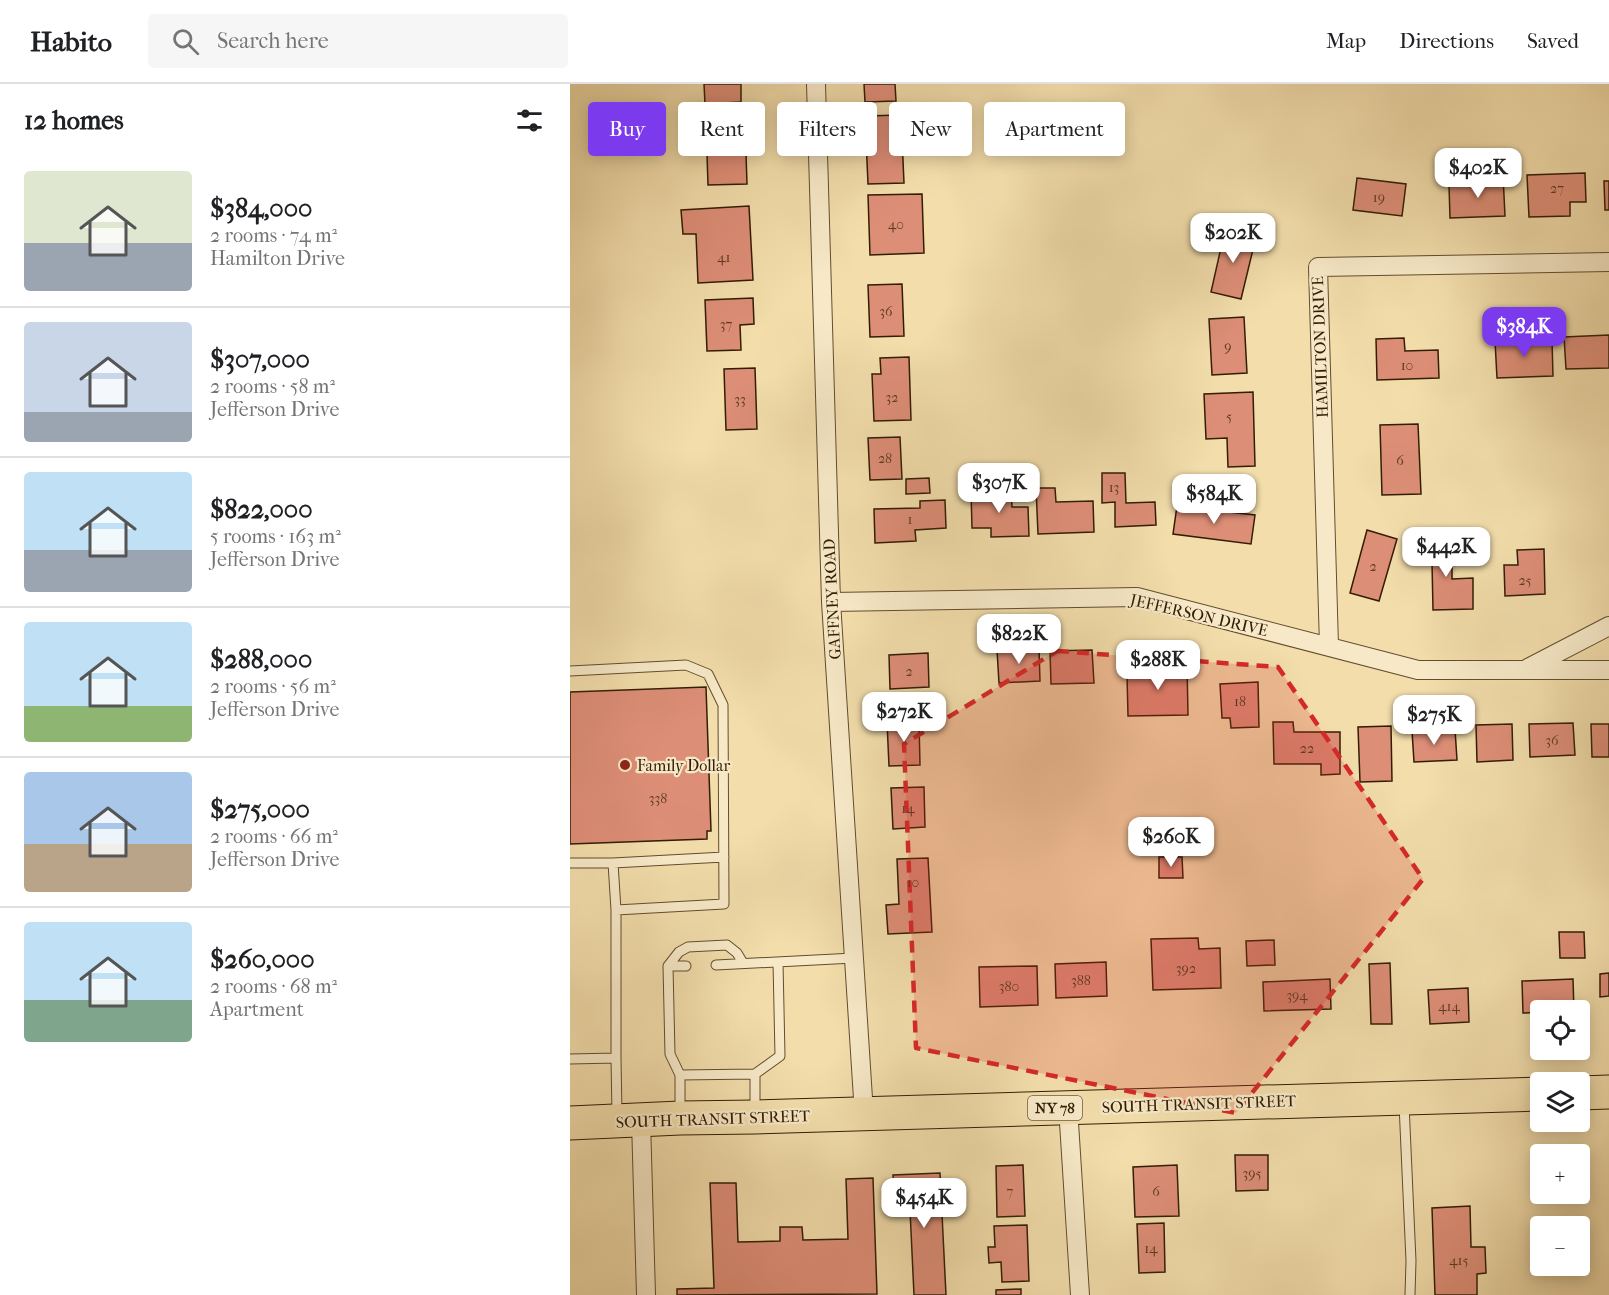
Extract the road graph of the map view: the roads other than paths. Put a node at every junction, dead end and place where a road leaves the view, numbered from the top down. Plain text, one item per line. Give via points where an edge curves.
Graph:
1 (816, 84) edge
2 (1609, 262) edge
3 (831, 602) junction
4 (1609, 626) edge
5 (1329, 646) junction
6 (1526, 669) junction
7 (1609, 670) edge
8 (570, 671) edge
9 (724, 857) junction
10 (570, 863) edge
11 (613, 863) junction
12 (616, 910) junction
13 (854, 958) junction
14 (778, 962) junction
15 (743, 963) junction
16 (716, 965) dead end
17 (668, 966) junction
18 (686, 966) dead end
19 (616, 1058) junction
20 (570, 1059) edge
21 (755, 1074) junction
22 (680, 1075) junction
23 (1609, 1092) edge
24 (1590, 1093) edge
25 (1530, 1094) edge
26 (1404, 1098) junction
27 (1068, 1107) junction
28 (864, 1114) junction
29 (755, 1117) junction
30 (680, 1118) junction
31 (629, 1121) junction
32 (570, 1123) edge
33 (646, 1295) edge
34 (1080, 1295) edge
35 (1410, 1295) edge

1 - 3 street, GAFFNEY ROAD
2 - 5 street, HAMILTON DRIVE via 1318,267
3 - 5 street, JEFFERSON DRIVE via 1137,597
3 - 13 street, GAFFNEY ROAD
4 - 6 street, JEFFERSON DRIVE
5 - 6 street, JEFFERSON DRIVE via 1418,670
6 - 7 street, JEFFERSON DRIVE
8 - 9 lane via 686,665 708,674 723,705
9 - 11 lane
9 - 12 lane via 724,904
10 - 11 lane
11 - 12 lane
12 - 19 lane
13 - 14 lane
13 - 28 street, GAFFNEY ROAD
14 - 15 lane
14 - 21 lane via 780,1056
15 - 16 lane
15 - 17 lane via 727,945 688,947 679,951
17 - 18 lane
17 - 22 lane via 670,1054
19 - 20 lane
19 - 31 lane
21 - 22 lane
21 - 29 lane
22 - 30 lane
23 - 24 highway
25 - 26 highway, SOUTH TRANSIT STREET / NY 78
26 - 27 highway, SOUTH TRANSIT STREET / NY 78
26 - 35 lane
27 - 28 highway, SOUTH TRANSIT STREET / NY 78
27 - 34 street
28 - 29 highway, SOUTH TRANSIT STREET / NY 78
29 - 30 highway, SOUTH TRANSIT STREET / NY 78
30 - 31 highway, SOUTH TRANSIT STREET / NY 78
31 - 32 highway, SOUTH TRANSIT STREET / NY 78
31 - 33 street

